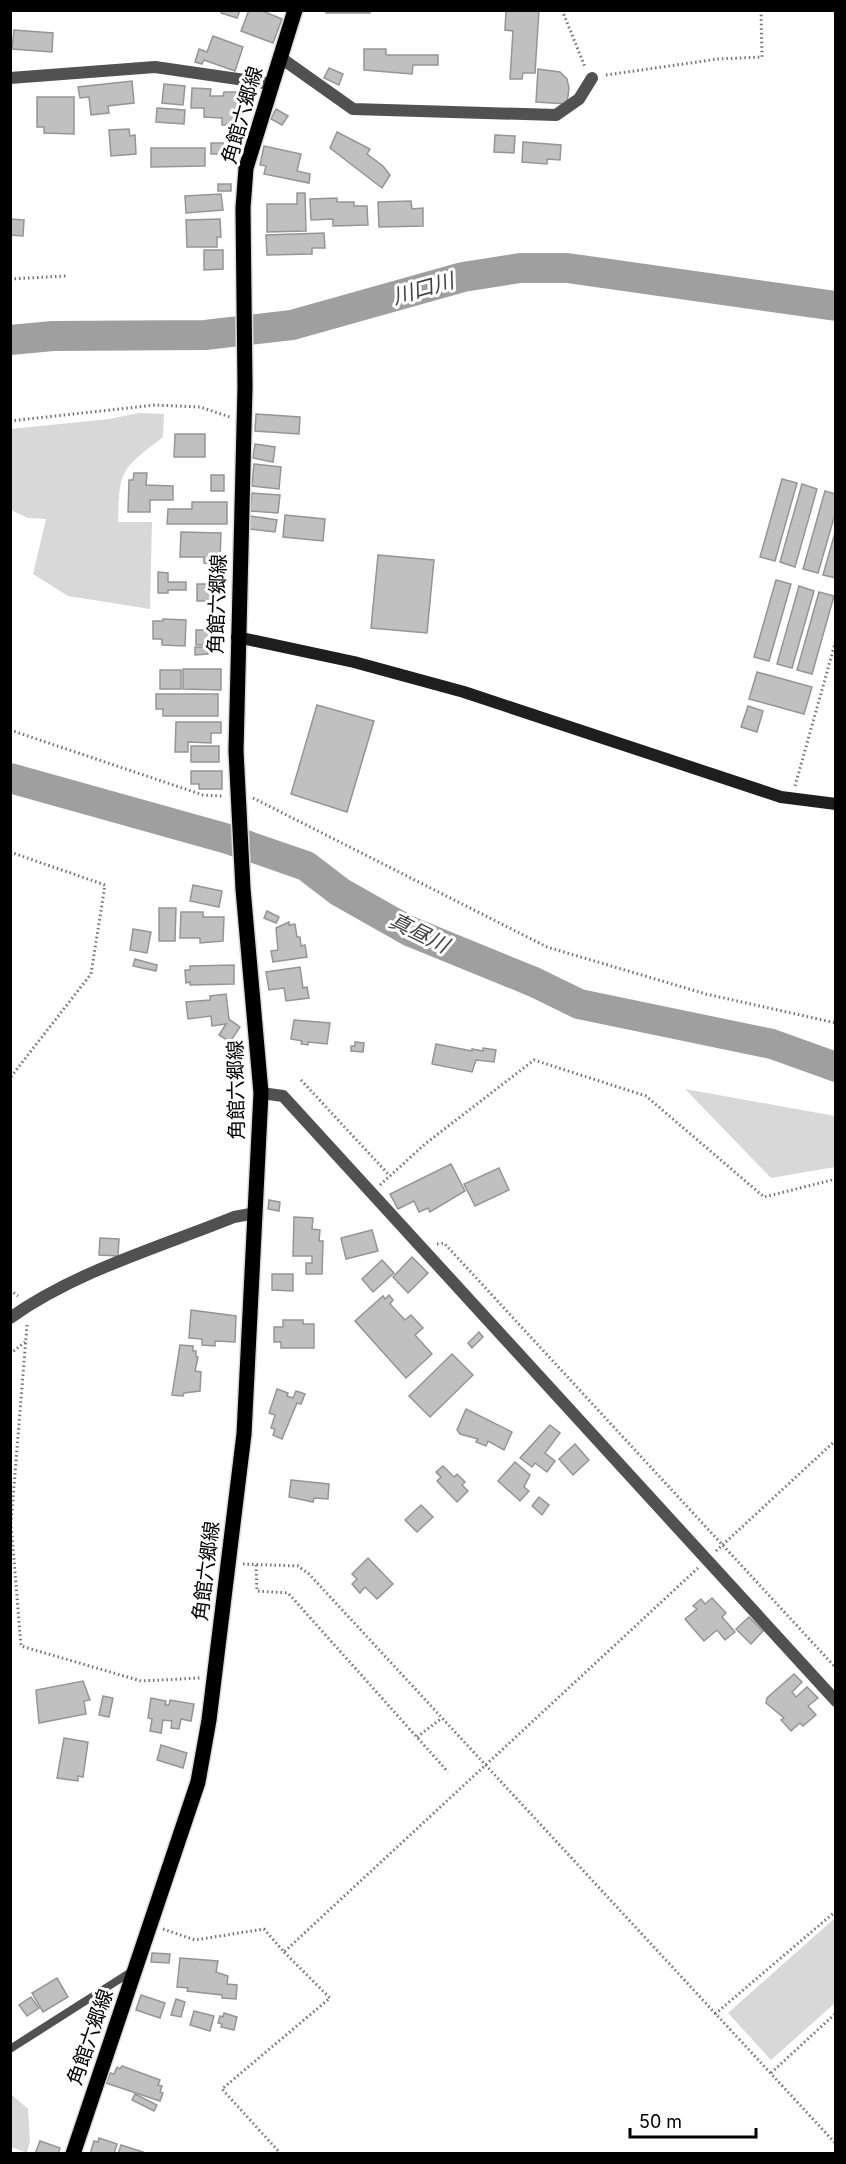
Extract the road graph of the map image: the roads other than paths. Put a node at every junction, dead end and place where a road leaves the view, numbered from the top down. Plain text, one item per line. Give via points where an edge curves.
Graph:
1 (295, 10) edge
2 (281, 58) junction
3 (10, 78) edge
4 (592, 78) road end
5 (272, 84) junction
6 (237, 637) junction
7 (836, 804) edge
8 (261, 1093) junction
9 (256, 1213) junction
10 (10, 1318) edge
11 (836, 1701) edge
12 (135, 1969) junction
13 (10, 2049) edge
14 (74, 2154) edge

1 - 2 main road, 角館六郷線
2 - 4 street via 352,109 556,115 579,99
2 - 5 main road, 角館六郷線
3 - 5 street via 156,67
5 - 6 main road, 角館六郷線 via 246,168 243,208 245,387
6 - 7 street via 354,662 464,692 791,798
6 - 8 main road, 角館六郷線 via 237,790
8 - 9 main road, 角館六郷線
8 - 11 street via 283,1096
9 - 10 street via 234,1217 97,1272 28,1305
9 - 12 main road, 角館六郷線 via 244,1434 198,1782
12 - 13 lane
12 - 14 main road, 角館六郷線

